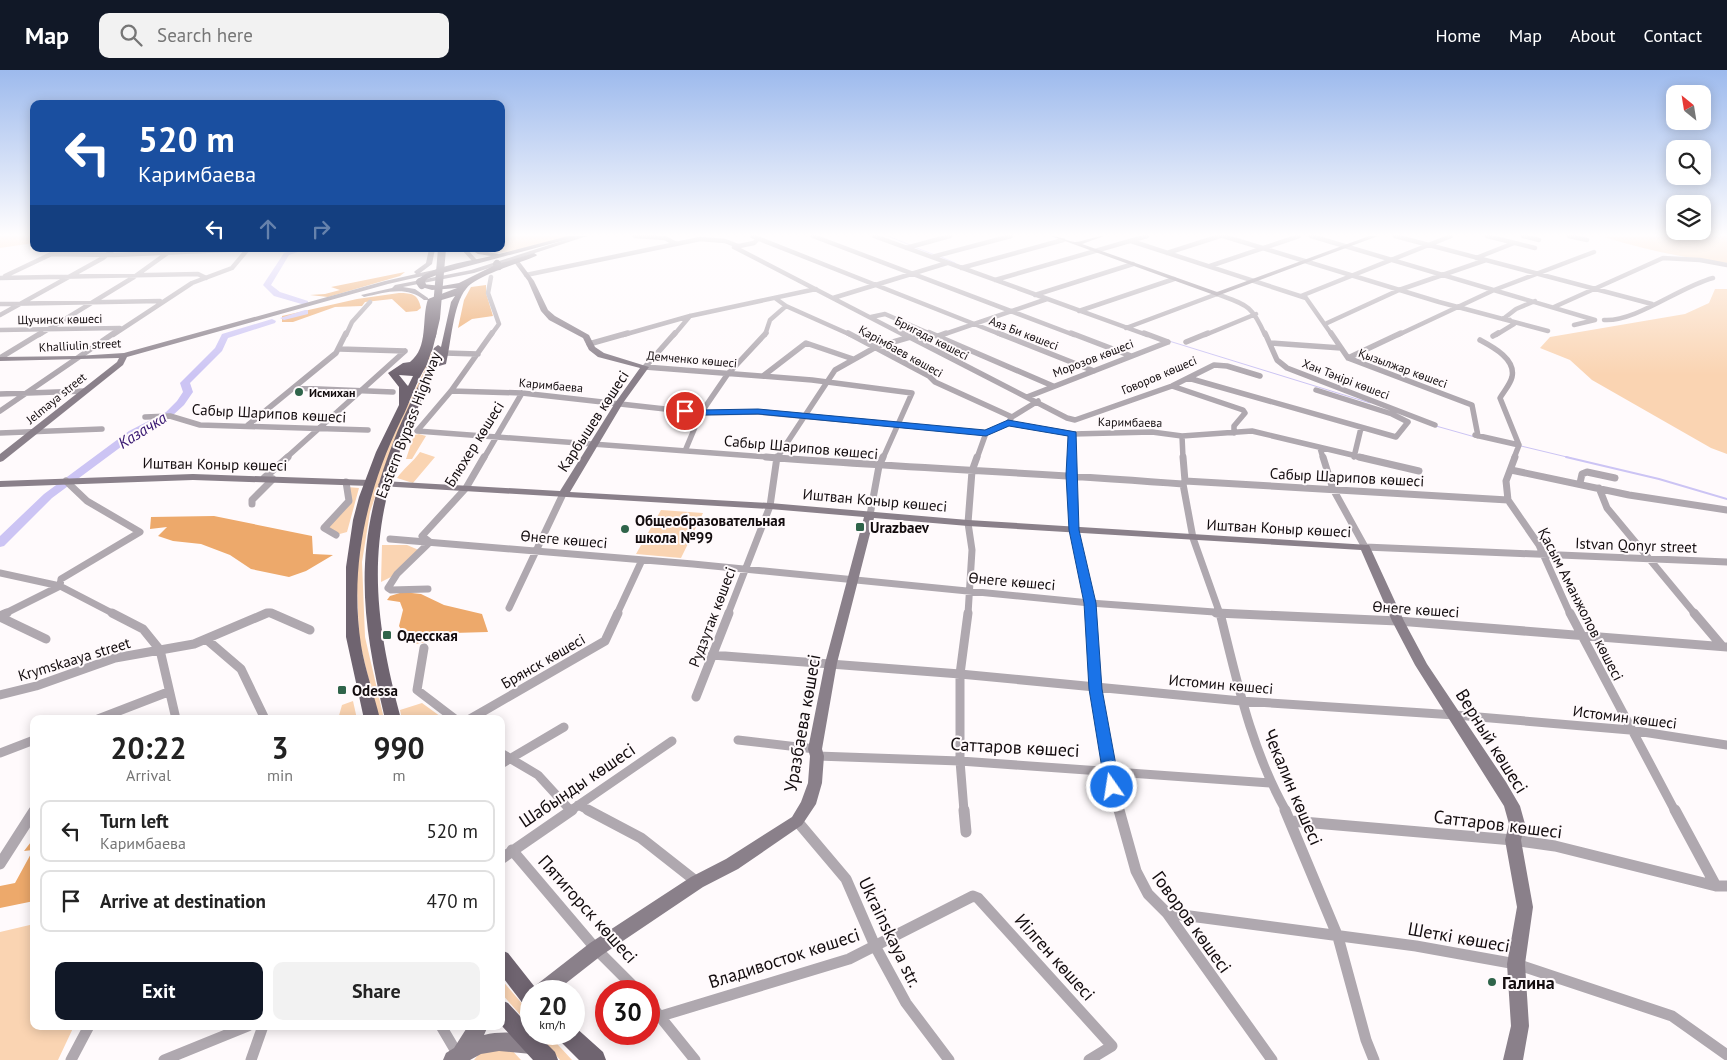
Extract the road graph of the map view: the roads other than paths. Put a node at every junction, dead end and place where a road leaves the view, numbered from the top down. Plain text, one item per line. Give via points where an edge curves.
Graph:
1 (59, 282) edge
2 (125, 282) edge
3 (194, 282) edge
4 (387, 282) edge
5 (430, 282) edge
6 (430, 282) edge
7 (444, 282) edge
8 (466, 282) edge
9 (470, 282) edge
10 (491, 282) edge
11 (530, 282) edge
12 (803, 282) edge
13 (871, 282) edge
14 (881, 282) edge
15 (935, 282) edge
16 (998, 282) edge
17 (1076, 282) edge
18 (1162, 282) edge
19 (1185, 282) edge
20 (1248, 282) edge
21 (1260, 282) edge
22 (1336, 282) edge
23 (1373, 282) edge
24 (1420, 282) edge
25 (1469, 282) edge
26 (1515, 282) edge
27 (1568, 282) edge
28 (1610, 282) edge
29 (1699, 282) edge
30 (423, 284) junction
31 (875, 284) junction
32 (462, 289) junction
33 (816, 289) junction
34 (1594, 289) junction
35 (1399, 290) junction
36 (1494, 290) junction
37 (1217, 294) junction
38 (1035, 295) junction
39 (1301, 296) junction
40 (775, 298) junction
41 (833, 298) junction
42 (426, 299) junction
43 (1047, 299) junction
44 (162, 301) junction
45 (1535, 301) junction
46 (91, 302) junction
47 (370, 302) dead end
48 (0, 304) edge
49 (20, 304) junction
50 (1652, 304) junction
51 (786, 306) junction
52 (1455, 307) junction
53 (1554, 307) junction
54 (1012, 311) junction
55 (1079, 311) junction
56 (1256, 314) junction
57 (0, 315) edge
58 (690, 316) junction
59 (871, 318) junction
60 (257, 319) junction
61 (1503, 320) junction
62 (1510, 320) junction
63 (1604, 320) dead end
64 (974, 324) junction
65 (1325, 324) junction
66 (1574, 325) dead end
67 (1129, 327) junction
68 (120, 328) junction
69 (47, 329) junction
70 (218, 329) junction
71 (0, 330) edge
72 (1548, 331) dead end
73 (929, 332) junction
74 (938, 336) junction
75 (1493, 336) dead end
76 (910, 338) junction
77 (1480, 340) dead end
78 (1186, 342) dead end
79 (1271, 343) junction
80 (589, 344) junction
81 (876, 347) junction
82 (1341, 348) junction
83 (340, 349) junction
84 (437, 350) junction
85 (478, 354) junction
86 (124, 355) junction
87 (1131, 356) junction
88 (77, 358) junction
89 (1348, 358) junction
90 (0, 359) edge
91 (853, 359) junction
92 (423, 365) junction
93 (645, 367) junction
94 (1094, 370) junction
95 (728, 375) junction
96 (763, 376) junction
97 (1260, 376) dead end
98 (1188, 378) junction
99 (828, 380) junction
100 (1053, 386) junction
101 (1172, 386) junction
102 (1321, 386) junction
103 (294, 388) junction
104 (364, 390) junction
105 (85, 391) junction
106 (451, 391) junction
107 (393, 392) dead end
108 (522, 393) junction
109 (912, 393) joint
110 (0, 394) edge
111 (25, 394) junction
112 (1027, 397) junction
113 (1038, 401) junction
114 (619, 403) junction
115 (0, 411) edge
116 (701, 413) junction
117 (145, 417) dead end
118 (398, 417) junction
119 (802, 417) junction
120 (1067, 418) joint
121 (1010, 420) junction
122 (898, 424) junction
123 (248, 425) junction
124 (1435, 425) dead end
125 (319, 427) junction
126 (1361, 428) junction
127 (102, 429) dead end
128 (368, 430) dead end
129 (0, 432) edge
130 (35, 432) junction
131 (986, 433) junction
132 (1234, 433) junction
133 (1073, 434) junction
134 (1182, 436) junction
135 (494, 438) junction
136 (593, 443) junction
137 (1519, 447) junction
138 (1320, 448) junction
139 (685, 451) junction
140 (777, 456) junction
141 (1354, 458) junction
142 (0, 459) edge
143 (879, 466) junction
144 (1511, 470) junction
145 (1420, 471) dead end
146 (972, 472) junction
147 (1071, 475) junction
148 (269, 478) junction
149 (1615, 478) dead end
150 (66, 481) junction
151 (346, 482) junction
152 (1184, 482) junction
153 (376, 483) junction
154 (1580, 483) junction
155 (0, 484) edge
156 (466, 488) junction
157 (1599, 488) junction
158 (1333, 489) junction
159 (562, 494) junction
160 (1508, 500) junction
161 (252, 504) dead end
162 (770, 506) junction
163 (1727, 510) edge
164 (870, 516) junction
165 (968, 523) junction
166 (1074, 530) junction
167 (336, 535) dead end
168 (1193, 538) junction
169 (390, 539) dead end
170 (430, 542) junction
171 (1365, 548) junction
172 (535, 551) junction
173 (1543, 555) junction
174 (642, 560) junction
175 (1652, 560) junction
176 (1727, 562) edge
177 (745, 569) junction
178 (0, 573) edge
179 (855, 580) junction
180 (60, 586) junction
181 (428, 589) dead end
182 (971, 591) junction
183 (1090, 603) junction
184 (508, 608) dead end
185 (1220, 613) junction
186 (0, 617) edge
187 (1398, 621) junction
188 (310, 630) dead end
189 (1580, 636) junction
190 (46, 638) dead end
191 (206, 639) junction
192 (1725, 646) edge
193 (424, 648) dead end
194 (160, 650) junction
195 (712, 655) junction
196 (831, 663) junction
197 (960, 674) junction
198 (1095, 689) junction
199 (168, 692) junction
200 (0, 695) edge
201 (696, 697) dead end
202 (1241, 701) junction
203 (108, 715) edge
204 (175, 715) edge
205 (263, 715) edge
206 (371, 715) edge
207 (392, 715) edge
208 (450, 715) edge
209 (477, 715) edge
210 (1455, 715) junction
211 (564, 726) dead end
212 (1630, 730) junction
213 (738, 740) dead end
214 (672, 741) dead end
215 (30, 742) edge
216 (1727, 745) edge
217 (816, 752) junction
218 (0, 753) edge
219 (960, 761) junction
220 (506, 762) edge
221 (1108, 770) junction
222 (1270, 783) junction
223 (574, 807) junction
224 (30, 817) edge
225 (797, 821) junction
226 (1291, 821) junction
227 (966, 832) dead end
228 (1513, 840) junction
229 (512, 850) junction
230 (505, 856) edge
231 (0, 864) edge
232 (696, 882) junction
233 (1721, 886) edge
234 (968, 897) joint
235 (1167, 913) junction
236 (1338, 937) junction
237 (875, 946) junction
238 (596, 949) junction
239 (505, 964) edge
240 (1516, 964) junction
241 (556, 980) edge
242 (627, 980) edge
243 (520, 984) edge
244 (505, 1014) edge
245 (661, 1016) joint
246 (87, 1030) edge
247 (238, 1030) edge
248 (262, 1030) edge
249 (443, 1030) edge
250 (476, 1030) edge
251 (520, 1031) edge
252 (520, 1043) edge
253 (533, 1045) edge
254 (579, 1045) edge
255 (1727, 1055) edge
256 (457, 1059) edge
257 (71, 1060) edge
258 (164, 1060) edge
259 (251, 1060) edge
260 (548, 1060) edge
261 (595, 1060) edge
262 (695, 1060) edge
263 (949, 1060) edge
264 (1089, 1060) edge
265 (1272, 1060) edge
266 (1374, 1060) edge
267 (1513, 1060) edge

1 - 49 street
2 - 46 street
3 - 44 street
4 - 70 street, Khalliulin street
5 - 30 street, Khalliulin street
6 - 30 street
7 - 84 main road, Eastern Bypass Highway, bridge via 436,318
8 - 30 main road via 443,288
9 - 32 main road
10 - 85 street via 488,292 500,324
11 - 80 street, Демченко көшесі via 546,311 562,325 586,337
12 - 33 street, Бригада көшесі
13 - 31 street, Аяз Би көшесі
14 - 31 street
15 - 54 street
16 - 38 street
17 - 38 street
18 - 55 street
19 - 37 street
20 - 37 street
21 - 39 street, Қызылжар көшесі
22 - 39 street
23 - 35 street
24 - 35 street
25 - 36 street
26 - 36 street
27 - 34 street
28 - 34 street
29 - 50 street
30 - 42 main road
30 - 60 street, Khalliulin street via 354,295
31 - 41 street
31 - 64 street, Аяз Би көшесі
32 - 84 main road
32 - 92 main road via 431,301 430,322 422,351 416,362 402,373 415,373
33 - 40 street
33 - 41 street, Бригада көшесі
34 - 50 street
34 - 53 street
35 - 52 street
35 - 65 street
36 - 45 street
36 - 52 street
37 - 56 street via 1246,305
37 - 67 street
38 - 43 street
39 - 65 street, Қызылжар көшесі
40 - 51 street, Қарімбаев көшесі
40 - 58 street
41 - 59 street, Бригада көшесі
42 - 60 street via 415,291 391,291
42 - 118 main road via 426,323 417,353 410,363 393,373 405,391
43 - 54 street
43 - 55 street
44 - 46 street
44 - 68 street
45 - 53 street
45 - 61 street via 1516,309
46 - 49 street
46 - 69 street
47 - 83 street via 352,322
48 - 49 street
49 - 57 street
50 - 63 street via 1644,311 1619,320
51 - 81 street, Қарімбаев көшесі
51 - 95 street via 770,320 766,333
52 - 61 street
52 - 89 street
53 - 66 street via 1595,320
54 - 64 street
54 - 87 street
55 - 67 street
56 - 78 street
56 - 79 street, Хан Тәңірі көшесі
58 - 80 street
58 - 93 street, Карбышев көшесі
59 - 73 street via 885,314
59 - 76 street, Бригада көшесі
60 - 70 street, Khalliulin street
61 - 62 street
62 - 72 street
62 - 75 street via 1514,324
64 - 74 street
64 - 94 street, Аяз Би көшесі
65 - 82 street, Қызылжар көшесі
67 - 87 street, Морозов көшесі via 1168,342
68 - 69 street, Щучинск көшесі
68 - 88 street
69 - 71 street, Щучинск көшесі
69 - 90 street
70 - 86 street, Khalliulin street
73 - 74 street
73 - 76 street, Рудзутак көшесі
74 - 100 street
76 - 81 street, Рудзутак көшесі
76 - 112 street, Бригада көшесі
77 - 137 street via 1497,348 1512,368 1512,378 1500,398
79 - 82 street
79 - 102 street, Хан Тәңірі көшесі via 1281,364
80 - 93 street, Демченко көшесі via 601,355
81 - 91 street, Рудзутак көшесі
81 - 121 street, Қарімбаев көшесі via 929,376 934,382
82 - 89 street, Қызылжар көшесі
83 - 103 street
83 - 104 street via 405,351
84 - 85 street
84 - 92 main road, Eastern Bypass Highway
84 - 153 main road, Eastern Bypass Highway via 419,399
85 - 106 street
86 - 88 street, Khalliulin street
86 - 105 street, Jelmaya street via 120,363
87 - 94 street, Морозов көшесі
88 - 90 street, Khalliulin street
88 - 111 street
89 - 137 street, Қызылжар көшесі via 1474,406 1476,435
91 - 96 street via 806,343
91 - 99 street, Рудзутак көшесі via 835,370
92 - 118 main road, Eastern Bypass Highway
93 - 95 street, Демченко көшесі
93 - 114 street, Карбышев көшесі
94 - 100 street, Морозов көшесі
95 - 96 street, Демченко көшесі
95 - 116 street
96 - 99 street, Демченко көшесі
97 - 98 street, Говоров көшесі via 1221,364
98 - 101 street, Говоров көшесі
98 - 126 street
99 - 109 street, Демченко көшесі
99 - 119 street, Рудзутак көшесі
100 - 112 street, Морозов көшесі
101 - 120 street, Говоров көшесі via 1081,420
101 - 132 street via 1243,410 1245,413 1234,426
102 - 124 street, Хан Тәңірі көшесі
102 - 126 street via 1316,390 1408,422 1396,437
103 - 104 street
103 - 123 street
104 - 107 street
104 - 125 street
105 - 111 street
105 - 130 street, Jelmaya street
106 - 108 street, Каримбаева
106 - 135 street, Сабыр Шарипов көшесі via 417,431
108 - 114 street, Каримбаева
108 - 135 street, Блюхер көшесі
109 - 122 street, Уразбаева көшесі
110 - 111 street
111 - 115 street
112 - 113 street, Бригада көшесі
113 - 120 street, Бригада көшесі
113 - 121 street
114 - 116 street, Каримбаева
114 - 136 street, Карбышев көшесі
116 - 119 street, Каримбаева via 758,412
116 - 139 street
117 - 123 street, Сабыр Шарипов көшесі via 167,415 192,424
118 - 153 main road, Eastern Bypass Highway via 380,453
119 - 122 street, Каримбаева
119 - 140 street, Рудзутак көшесі
121 - 131 street
121 - 133 street, Каримбаева
122 - 131 street, Каримбаева
122 - 143 street, Уразбаева көшесі
123 - 125 street, Сабыр Шарипов көшесі
125 - 128 street, Сабыр Шарипов көшесі
125 - 148 street
126 - 141 street
127 - 130 street
129 - 130 street
130 - 142 street, Jelmaya street
131 - 146 street
132 - 134 street, Каримбаева
132 - 138 street, Каримбаева via 1252,431
133 - 134 street, Каримбаева via 1152,432
133 - 147 street, Говоров көшесі
134 - 152 street, Чекалин көшесі
135 - 136 street, Сабыр Шарипов көшесі
135 - 156 street, Блюхер көшесі
136 - 139 street, Сабыр Шарипов көшесі
136 - 159 street, Карбышев көшесі
137 - 144 street
138 - 141 street, Каримбаева
138 - 158 street
139 - 140 street, Сабыр Шарипов көшесі
140 - 143 street, Сабыр Шарипов көшесі
140 - 162 street, Рудзутак көшесі
141 - 145 street, Каримбаева
143 - 146 street, Сабыр Шарипов көшесі
143 - 164 street, Уразбаева көшесі
144 - 154 street
144 - 160 street via 1506,481
146 - 147 street, Сабыр Шарипов көшесі
146 - 165 street
147 - 152 street, Сабыр Шарипов көшесі
147 - 166 street, Говоров көшесі
148 - 150 street, Иштван Коныр көшесі
148 - 151 street, Иштван Коныр көшесі
148 - 161 street via 256,493
149 - 154 street via 1587,472 1582,474
150 - 155 street, Иштван Коныр көшесі
150 - 180 street via 87,501 140,532 68,573 61,579
151 - 153 street, Иштван Коныр көшесі
151 - 167 street via 348,501 324,528
152 - 158 street, Сабыр Шарипов көшесі
152 - 168 street, Чекалин көшесі
153 - 156 street, Иштван Коныр көшесі
153 - 206 main road, Eastern Bypass Highway via 357,522 351,564 353,639
153 - 207 main road, Eastern Bypass Highway via 369,599 379,664
154 - 157 street
156 - 159 street, Иштван Коныр көшесі
156 - 170 street, Блюхер көшесі via 422,536
157 - 163 street
157 - 175 street via 1607,508
158 - 160 street, Сабыр Шарипов көшесі
158 - 171 street
159 - 162 street, Иштван Коныр көшесі
159 - 172 street, Карбышев көшесі
160 - 173 street, Қасым Аманжолов көшесі
162 - 164 street, Иштван Коныр көшесі
162 - 177 street, Рудзутак көшесі
164 - 165 street, Иштван Коныр көшесі
164 - 179 street, Уразбаева көшесі
165 - 166 street, Иштван Коныр көшесі
165 - 182 street via 972,550
166 - 168 street, Иштван Коныр көшесі
166 - 183 street, Говоров көшесі
168 - 171 street, Иштван Коныр көшесі
168 - 185 street, Чекалин көшесі
169 - 170 street, Өнеге көшесі
170 - 172 street, Өнеге көшесі
170 - 181 street via 397,574 388,588
171 - 173 street, Istvan Qonyr street
171 - 187 street, Верный көшесі
172 - 174 street, Өнеге көшесі
172 - 184 street, Карбышев көшесі
173 - 175 street, Istvan Qonyr street
173 - 189 street, Қасым Аманжолов көшесі
174 - 177 street, Өнеге көшесі
174 - 209 street, Брянск көшесі via 605,641
175 - 176 street, Istvan Qonyr street
175 - 192 street
177 - 179 street, Өнеге көшесі
177 - 195 street, Рудзутак көшесі
178 - 180 street
179 - 182 street, Өнеге көшесі
179 - 196 street, Уразбаева көшесі
180 - 186 street
180 - 194 street via 143,629
182 - 183 street, Өнеге көшесі
182 - 197 street
183 - 185 street, Өнеге көшесі
183 - 198 street, Говоров көшесі
185 - 187 street, Өнеге көшесі
185 - 202 street, Чекалин көшесі
186 - 190 street
187 - 189 street, Өнеге көшесі
187 - 210 street, Верный көшесі via 1421,666
188 - 191 street, Krymskaaya street via 269,612
189 - 192 street, Өнеге көшесі
189 - 212 street, Қасым Аманжолов көшесі
191 - 194 street, Krymskaaya street
191 - 205 street via 241,669
193 - 208 street via 417,690
194 - 199 street
194 - 200 street, Krymskaaya street via 115,658
195 - 196 street, Истомин көшесі
195 - 201 street, Рудзутак көшесі
196 - 197 street, Истомин көшесі
196 - 217 street, Уразбаева көшесі
197 - 198 street, Истомин көшесі
197 - 219 street
198 - 202 street, Истомин көшесі
198 - 221 street, Говоров көшесі
199 - 203 street
199 - 204 street
202 - 210 street, Истомин көшесі
202 - 222 street, Чекалин көшесі
210 - 212 street, Истомин көшесі
210 - 228 street, Верный көшесі via 1512,806 1517,824
211 - 220 street
212 - 216 street, Истомин көшесі
212 - 233 street, Қасым Аманжолов көшесі
213 - 217 street, Саттаров көшесі
214 - 223 street, Шабынды көшесі
215 - 218 street
217 - 219 street, Саттаров көшесі
217 - 225 street, Уразбаева көшесі via 815,783 808,804
219 - 221 street, Саттаров көшесі
219 - 227 street
220 - 223 street via 538,775
221 - 222 street, Саттаров көшесі
221 - 235 street, Говоров көшесі via 1136,872 1148,894
222 - 226 street, Чекалин көшесі
223 - 229 street, Шабынды көшесі
223 - 232 street via 642,838
224 - 231 street
225 - 232 street, Уразбаева көшесі via 732,864
225 - 237 street, Ukrainskaya str. via 846,879
226 - 228 street, Саттаров көшесі
226 - 236 street, Чекалин көшесі
228 - 233 street, Саттаров көшесі via 1555,846
228 - 240 street, Верный көшесі via 1525,907
229 - 230 street, Шабынды көшесі
229 - 238 street, Пятигорск көшесі
232 - 238 street, Уразбаева көшесі
234 - 237 street, Владивосток көшесі
234 - 264 street, Иілген көшесі via 978,898 1112,1046
235 - 236 street, Шеткі көшесі
235 - 265 street, Говоров көшесі
236 - 240 street, Шеткі көшесі via 1416,946
236 - 266 street, Чекалин көшесі
237 - 245 street, Владивосток көшесі via 849,959
237 - 263 street, Ukrainskaya str. via 906,1003
238 - 241 street, Уразбаева көшесі
238 - 242 street, Пятигорск көшесі
239 - 243 main road
240 - 255 street, Шеткі көшесі via 1672,1016
240 - 267 street, Верный көшесі via 1520,1026
244 - 251 main road
245 - 262 street
246 - 257 street
247 - 258 street
248 - 259 street
249 - 256 street
250 - 256 street
252 - 256 street via 485,1042
253 - 260 main road
254 - 261 main road

